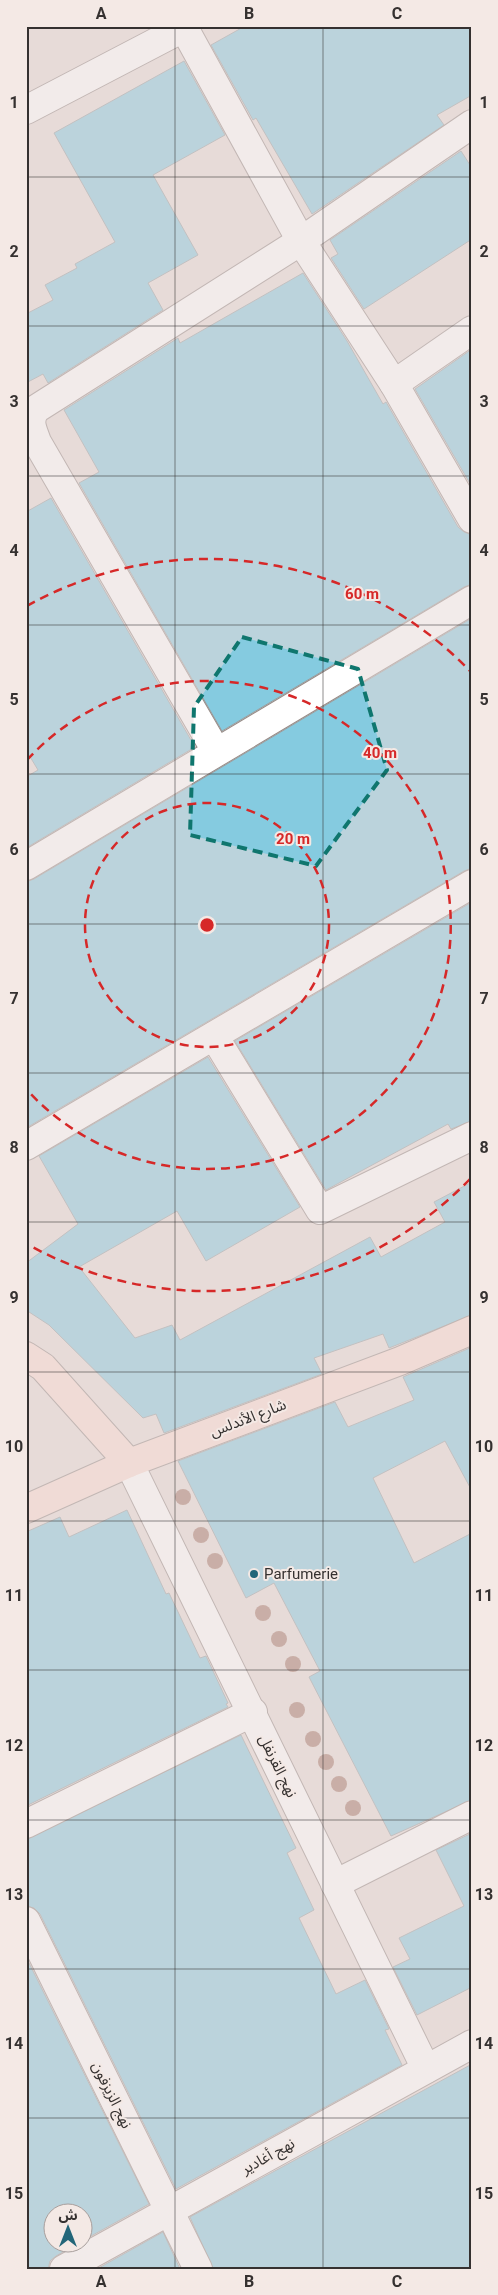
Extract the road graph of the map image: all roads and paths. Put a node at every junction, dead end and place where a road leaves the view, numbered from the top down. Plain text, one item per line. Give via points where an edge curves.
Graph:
1 (184, 27) edge
2 (26, 110) edge
3 (472, 124) edge
4 (301, 241) junction
5 (472, 330) edge
6 (394, 384) junction
7 (32, 446) edge
8 (472, 519) edge
9 (472, 600) edge
10 (216, 751) junction
11 (26, 866) edge
12 (472, 884) edge
13 (214, 1036) junction
14 (472, 1136) edge
15 (26, 1146) edge
16 (472, 1330) edge
17 (26, 1356) edge
18 (129, 1463) junction
19 (26, 1509) edge
20 (253, 1712) junction
21 (472, 1816) edge
22 (26, 1824) edge
23 (335, 1884) junction
24 (26, 1920) edge
25 (472, 2044) edge
26 (426, 2069) junction
27 (169, 2211) junction
28 (66, 2268) edge
29 (198, 2269) edge

1 - 2 street
1 - 4 street
3 - 4 street
4 - 6 street
4 - 7 street via 36,409 30,422
5 - 6 street
6 - 8 street
7 - 10 street
9 - 10 street
10 - 11 street
12 - 13 street
13 - 14 street via 320,1210
13 - 15 street
16 - 18 street, شارع الأندلس via 400,1361
17 - 18 street via 43,1367
18 - 19 street, شارع الأندلس
18 - 20 street, نهج القرنفل
20 - 22 street
20 - 23 street, نهج القرنفل
21 - 23 street
23 - 26 street, نهج القرنفل
24 - 27 street, نهج الزيزفون
25 - 26 street, نهج أغادير
26 - 27 street, نهج أغادير
27 - 28 street, نهج أغادير
27 - 29 street, نهج الزيزفون

